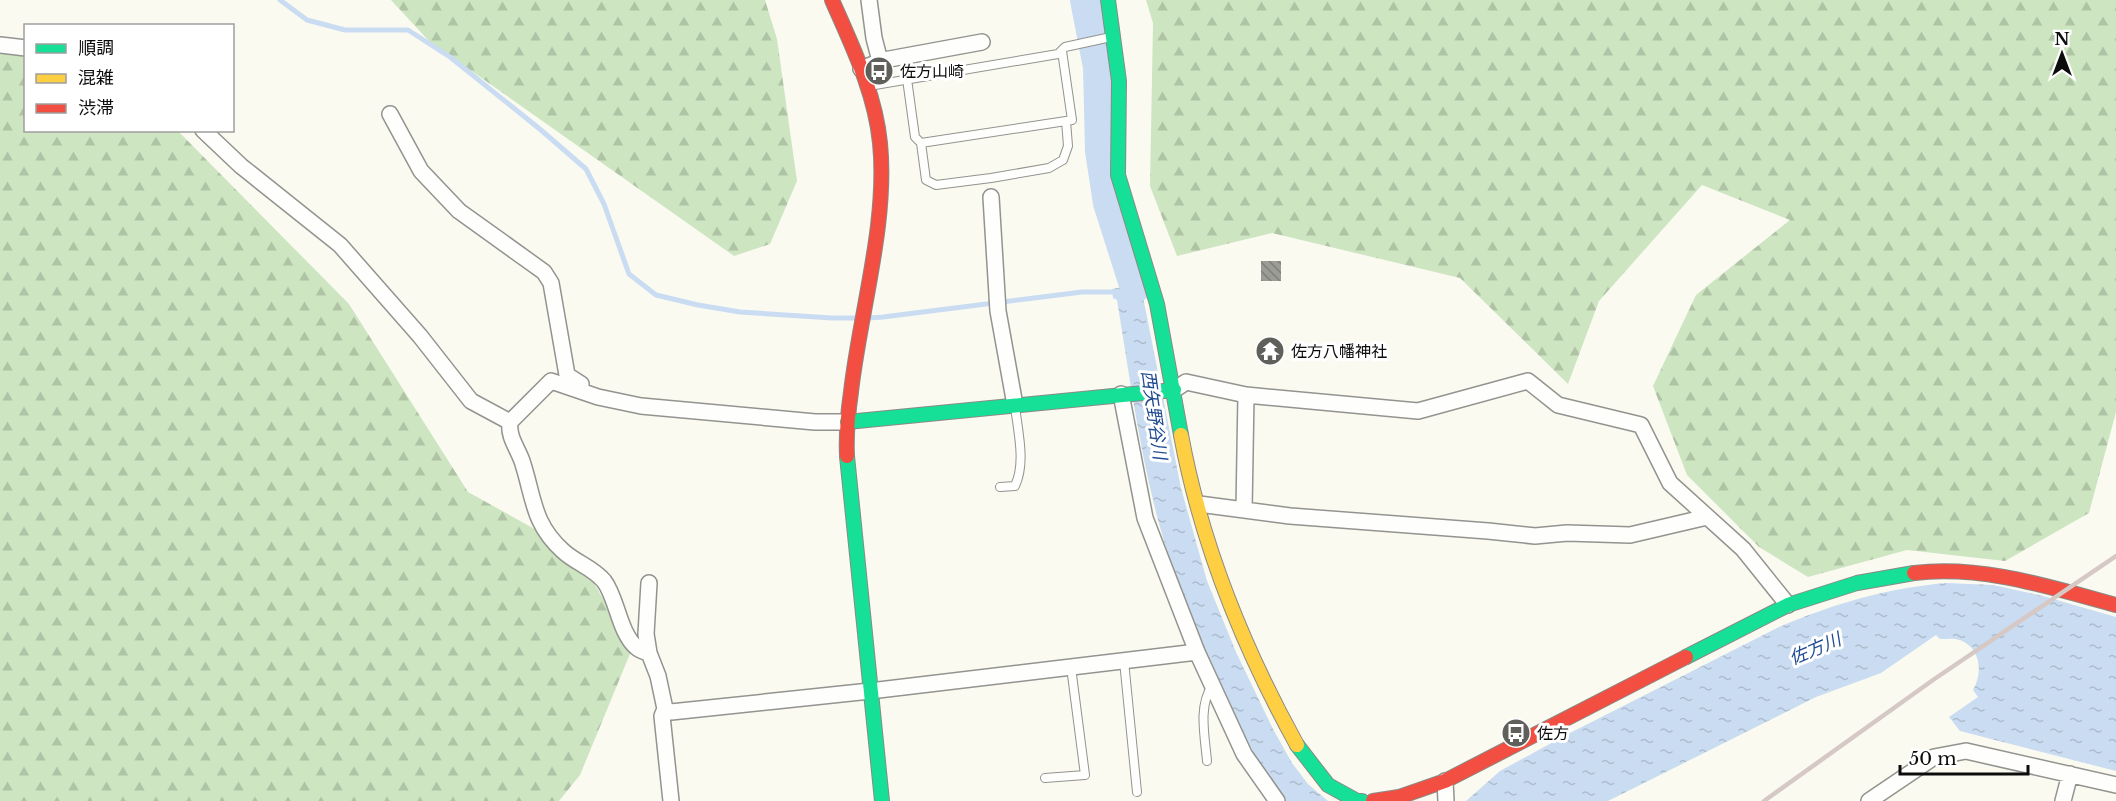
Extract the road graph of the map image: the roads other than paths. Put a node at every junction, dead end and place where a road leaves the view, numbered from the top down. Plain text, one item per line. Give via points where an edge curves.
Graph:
1 (832, 0) edge
2 (869, 0) edge
3 (1108, 0) edge
4 (1109, 37) junction
5 (982, 42) dead end
6 (0, 45) edge
7 (24, 48) edge
8 (1062, 51) junction
9 (880, 61) junction
10 (861, 69) junction
11 (907, 79) junction
12 (867, 86) junction
13 (390, 114) dead end
14 (1066, 121) junction
15 (205, 132) edge
16 (921, 143) junction
17 (992, 178) junction
18 (991, 197) joint
19 (1174, 390) junction
20 (582, 391) junction
21 (1121, 394) junction
22 (1246, 396) junction
23 (1015, 405) junction
24 (510, 422) junction
25 (847, 423) junction
26 (1000, 487) dead end
27 (1199, 504) junction
28 (1244, 510) junction
29 (1707, 517) junction
30 (649, 583) dead end
31 (1788, 605) junction
32 (2116, 605) edge
33 (1197, 652) junction
34 (649, 653) junction
35 (1124, 661) junction
36 (1071, 667) junction
37 (1212, 686) junction
38 (870, 691) junction
39 (665, 709) junction
40 (1207, 761) dead end
41 (2070, 774) junction
42 (1045, 778) dead end
43 (2116, 785) edge
44 (1446, 791) edge
45 (1137, 792) dead end
46 (671, 801) edge
47 (882, 801) edge
48 (1277, 801) edge
49 (1357, 801) edge
50 (1362, 801) edge
51 (1373, 801) edge
52 (1869, 801) edge
53 (2063, 801) edge

1 - 10 street
2 - 9 street
3 - 4 street
4 - 8 lane
4 - 19 street via 1119,81 1118,175 1157,304
5 - 9 street
6 - 7 street
8 - 11 lane
8 - 14 lane via 1072,120
9 - 10 street
10 - 12 street
11 - 12 lane
11 - 16 lane via 915,137
12 - 25 street via 878,126 882,169
13 - 20 street via 421,171 459,211 544,272 551,283 567,375 581,384
14 - 16 lane
14 - 17 lane via 1068,146 1063,160 1049,168
15 - 24 street via 241,166 340,245 471,401
16 - 17 lane via 926,180 936,185
17 - 18 lane
18 - 23 street via 997,303
19 - 21 street
19 - 22 street via 1186,382
19 - 27 street via 1185,456
20 - 24 street via 552,381
20 - 25 street via 641,406
21 - 23 street
21 - 33 street via 1145,518
22 - 28 street
22 - 29 street via 1418,411 1528,381 1558,405 1641,425 1670,483
23 - 25 street
23 - 26 lane via 1020,475 1015,486
24 - 34 street via 509,430 541,524 564,552 592,569 606,584 622,625 636,647
25 - 38 street
27 - 28 street
27 - 49 street via 1216,566 1282,717 1317,773 1328,785
28 - 29 street via 1535,536 1630,535
29 - 31 street via 1743,549
30 - 34 street
31 - 32 street via 1841,586 1881,578 1960,571 1998,575
31 - 44 street
33 - 35 street
33 - 37 street
34 - 39 street
35 - 36 street
35 - 45 lane
36 - 38 street
36 - 42 lane via 1084,775
37 - 40 lane via 1205,696
37 - 48 street via 1244,754
38 - 39 street via 693,710
38 - 47 street
39 - 46 street via 662,716
41 - 43 street
41 - 52 street via 1974,752 1947,753 1923,763
41 - 53 street
44 - 51 street
49 - 50 street

